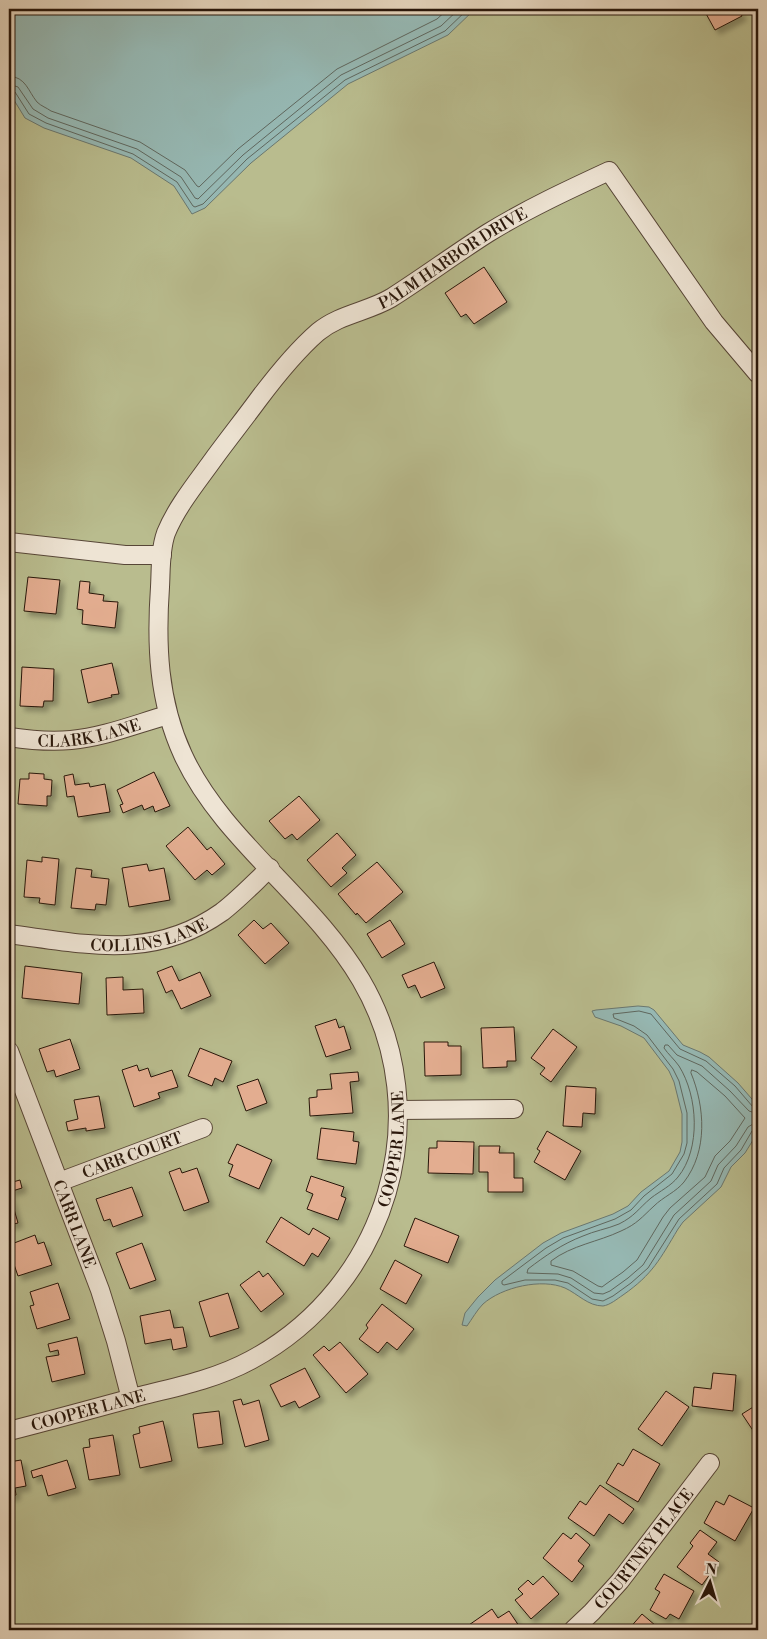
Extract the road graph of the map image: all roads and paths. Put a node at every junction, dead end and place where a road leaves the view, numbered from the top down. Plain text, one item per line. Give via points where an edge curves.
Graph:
1 (758, 374) edge
2 (9, 542) edge
3 (162, 555) junction
4 (168, 715) junction
5 (9, 737) edge
6 (270, 868) junction
7 (9, 934) edge
8 (9, 1051) edge
9 (514, 1109) dead end
10 (398, 1110) junction
11 (204, 1128) dead end
12 (59, 1182) junction
13 (131, 1398) junction
14 (9, 1431) edge
15 (710, 1463) dead end
16 (573, 1630) edge

1 - 3 street, PALM HARBOR DRIVE via 714,322 609,172 491,231 388,300 338,318 316,333 283,368 188,495 168,528
2 - 3 street via 113,554
3 - 4 street, COOPER LANE via 158,643
4 - 5 street, CLARK LANE via 71,740
4 - 6 street, COOPER LANE via 181,752 204,792
6 - 7 street, COLLINS LANE via 214,917 153,943 106,946
6 - 10 street, COOPER LANE via 333,939 369,994 389,1048
8 - 12 street, CARR LANE
9 - 10 street
10 - 13 street, COOPER LANE via 396,1154 380,1214 354,1266 326,1302 295,1331 250,1361 213,1377
11 - 12 street, CARR COURT
12 - 13 street, CARR LANE via 100,1290
13 - 14 street, COOPER LANE
15 - 16 street, COURTNEY PLACE via 620,1581

